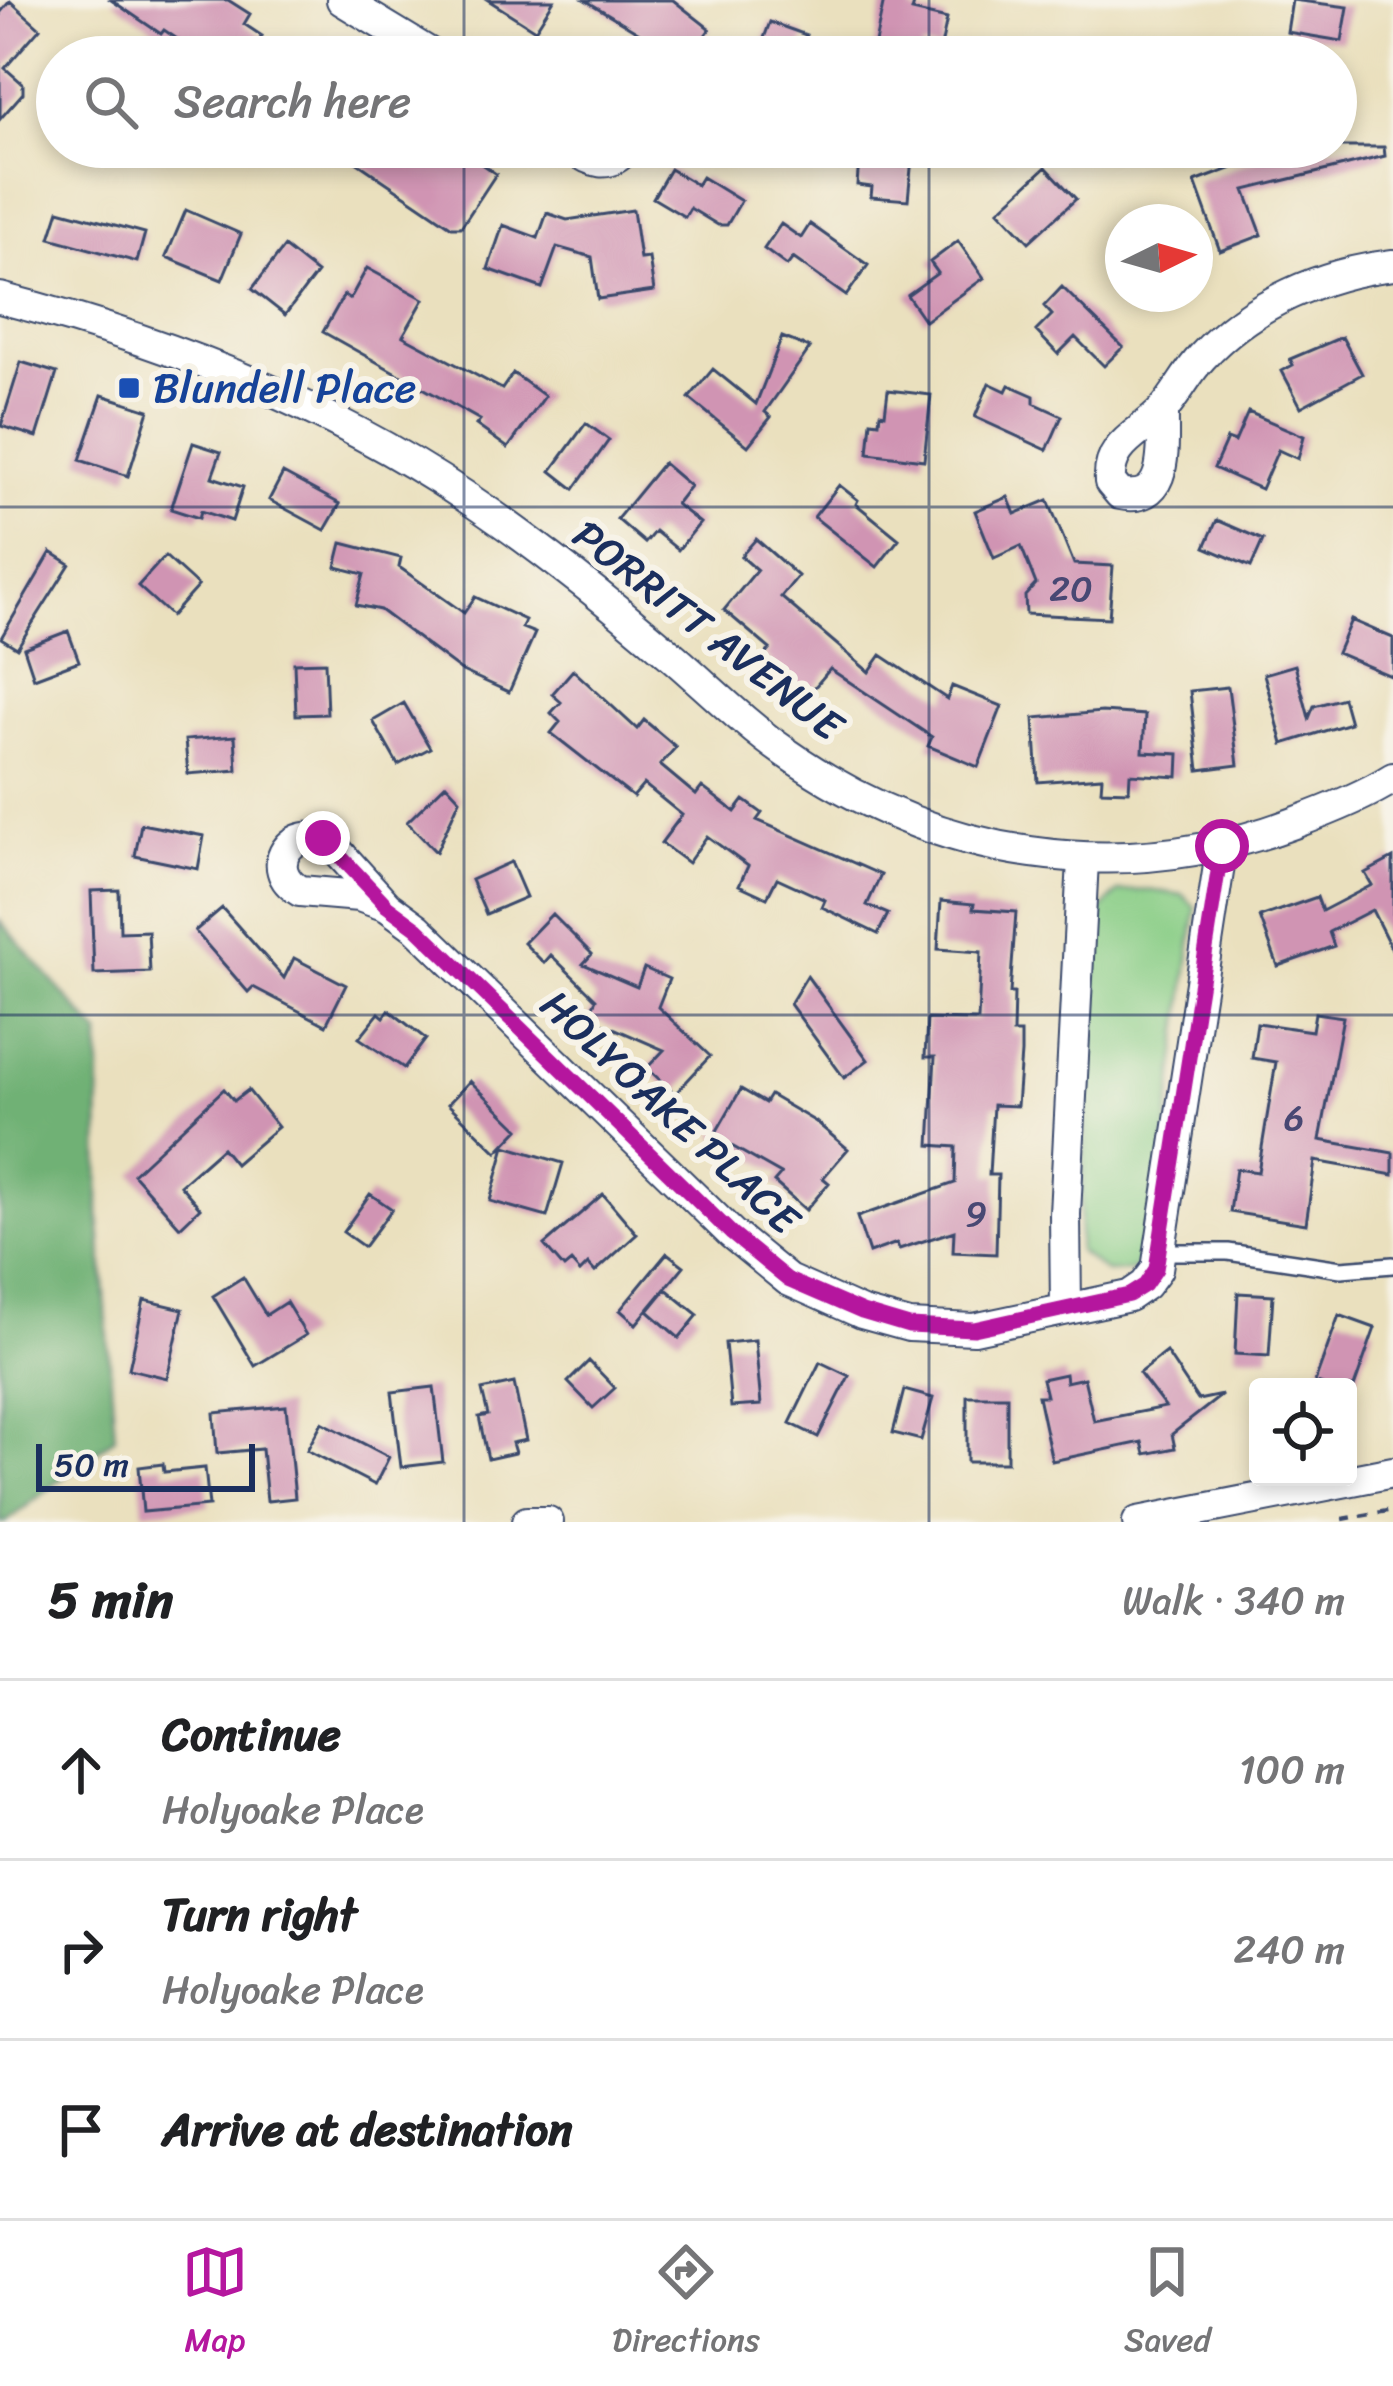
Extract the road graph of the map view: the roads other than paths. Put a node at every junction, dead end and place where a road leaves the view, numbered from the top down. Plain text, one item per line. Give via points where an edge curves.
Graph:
1 (342, 0) edge
2 (401, 36) edge
3 (1393, 265) edge
4 (0, 298) edge
5 (1162, 410) dead end
6 (1393, 778) edge
7 (1222, 846) junction
8 (1083, 860) junction
9 (387, 906) dead end
10 (1162, 1252) junction
11 (1393, 1264) edge
12 (1066, 1309) junction
13 (1393, 1472) edge
14 (527, 1522) edge
15 (548, 1522) edge
16 (1138, 1522) edge

1 - 2 street
3 - 5 street via 1323,280 1244,320 1199,359
4 - 8 street, PORRITT AVENUE via 199,362 288,399 430,476 602,596 784,752 856,794 930,829
6 - 7 street, PORRITT AVENUE
7 - 8 street, PORRITT AVENUE
7 - 10 street
8 - 12 street
9 - 12 street, HOLYOAKE PLACE via 788,1280 909,1326 974,1329
10 - 11 lane via 1228,1252 1341,1269
10 - 12 street, HOLYOAKE PLACE via 1145,1285 1129,1295
13 - 16 street
14 - 15 street

